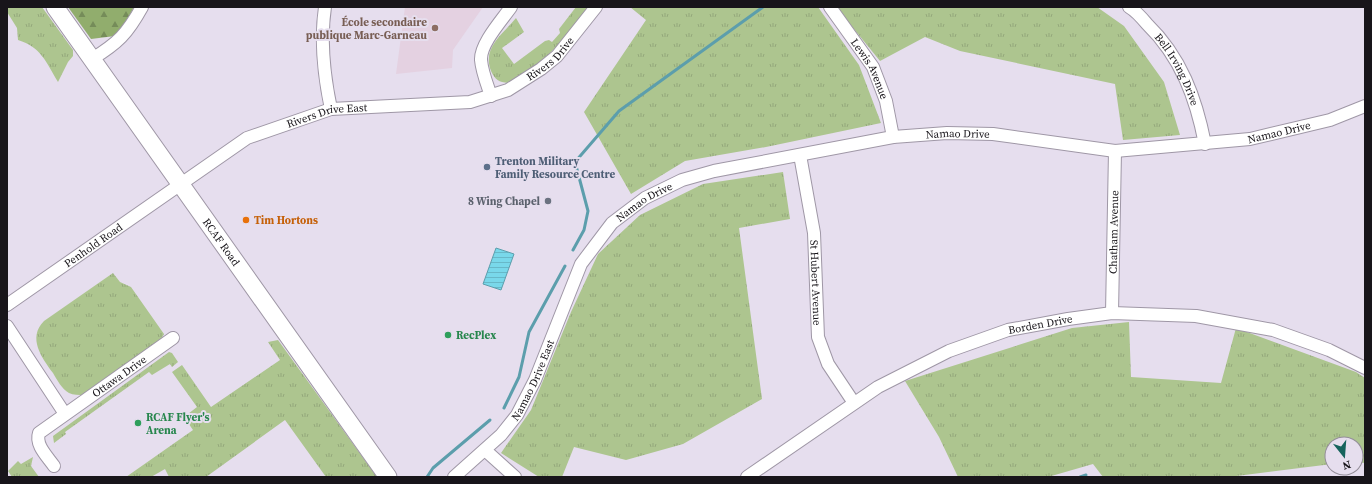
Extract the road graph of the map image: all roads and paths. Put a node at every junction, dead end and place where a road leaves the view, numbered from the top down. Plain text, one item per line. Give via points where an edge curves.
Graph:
1 (55, 7) edge
2 (142, 7) edge
3 (325, 7) edge
4 (512, 7) edge
5 (596, 7) edge
6 (830, 7) edge
7 (1129, 7) edge
8 (92, 59) junction
9 (491, 96) junction
10 (1365, 106) edge
11 (331, 109) junction
12 (893, 137) junction
13 (1205, 144) junction
14 (1115, 151) junction
15 (800, 155) junction
16 (180, 186) junction
17 (581, 264) joint
18 (7, 305) edge
19 (1112, 313) junction
20 (9, 329) edge
21 (173, 338) dead end
22 (1365, 368) edge
23 (854, 403) junction
24 (65, 414) junction
25 (485, 450) junction
26 (54, 466) dead end
27 (388, 477) edge
28 (454, 477) edge
29 (515, 477) edge
30 (747, 477) edge

1 - 8 main road, RCAF Road
2 - 8 street via 130,29 114,46
3 - 11 street via 325,73
4 - 9 street via 483,47 482,69
5 - 9 street, Rivers Drive via 557,56 525,81
6 - 12 street, Lewis Avenue via 873,67 886,101
7 - 13 street, Bell Irving Drive via 1162,38 1183,71
8 - 16 main road, RCAF Road
9 - 11 street, Rivers Drive East via 470,102
10 - 13 street, Namao Drive via 1330,120 1250,139
11 - 16 street, Rivers Drive East via 247,138
12 - 14 street, Namao Drive via 947,133 993,134
12 - 15 street, Namao Drive
13 - 14 street, Namao Drive
14 - 19 street, Chatham Avenue
15 - 17 street, Namao Drive via 714,171 682,180 651,195 612,223
15 - 23 street, St Hubert Avenue via 814,233 818,337 828,364
16 - 18 street, Penhold Road
16 - 27 main road, RCAF Road
17 - 25 street, Namao Drive East via 517,415
19 - 22 street, Borden Drive via 1196,316 1273,330 1329,350
19 - 23 street, Borden Drive via 1068,318 1008,330 949,351 878,387
20 - 24 street
21 - 24 street, Ottawa Drive
23 - 30 street, Borden Drive
24 - 26 street, Ottawa Drive via 44,428 37,439
25 - 28 street, Namao Drive East
25 - 29 street

